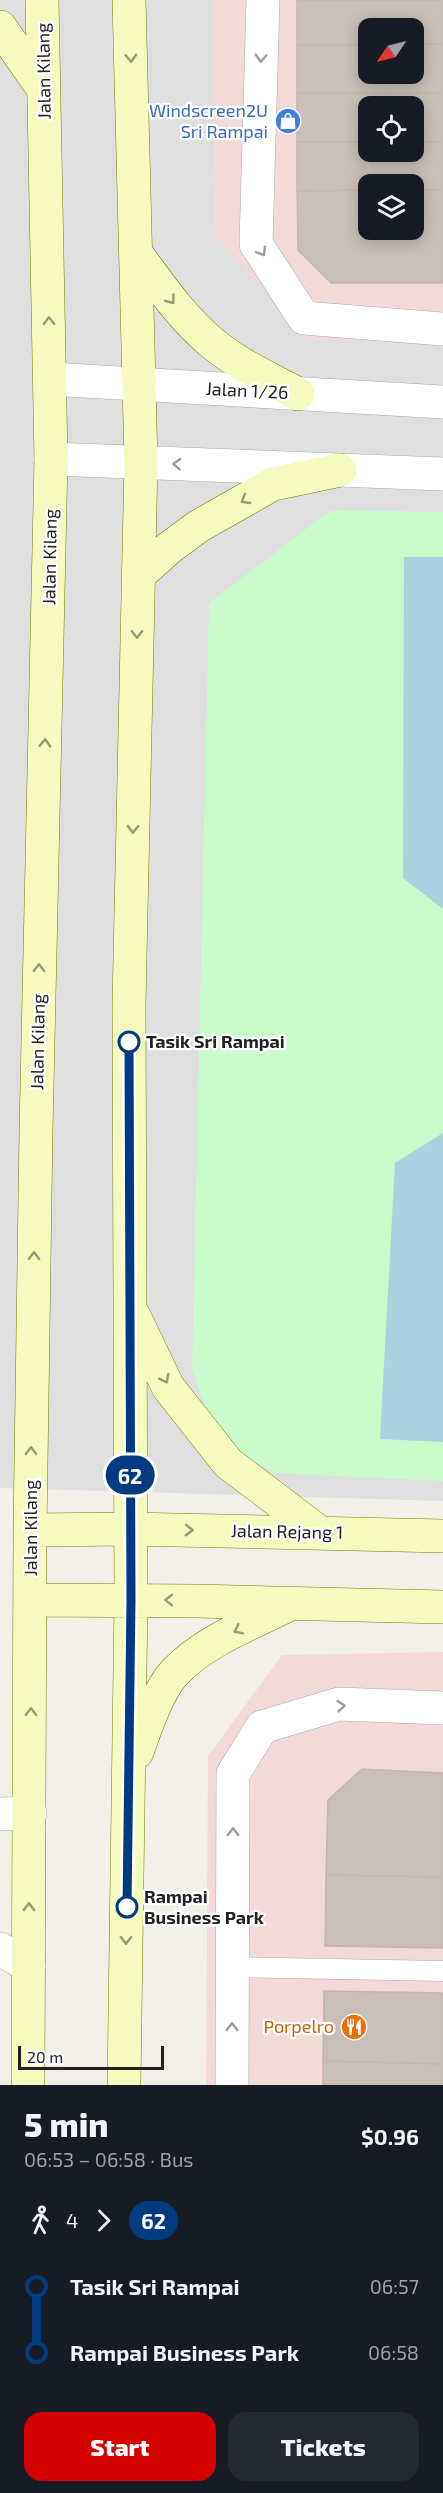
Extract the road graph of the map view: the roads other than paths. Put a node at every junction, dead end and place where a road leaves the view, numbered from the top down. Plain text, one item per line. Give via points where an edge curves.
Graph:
1 (42, 0) edge
2 (129, 0) edge
3 (263, 0) edge
4 (0, 27) edge
5 (44, 90) junction
6 (136, 253) junction
7 (443, 329) edge
8 (50, 379) junction
9 (140, 384) junction
10 (298, 394) junction
11 (443, 402) edge
12 (51, 459) junction
13 (141, 462) junction
14 (340, 470) junction
15 (443, 474) edge
16 (139, 575) junction
17 (130, 1308) junction
18 (130, 1529) junction
19 (30, 1530) junction
20 (319, 1532) junction
21 (443, 1536) edge
22 (31, 1600) junction
23 (131, 1600) junction
24 (290, 1604) junction
25 (443, 1607) edge
26 (443, 1708) edge
27 (129, 1776) junction
28 (15, 1814) edge
29 (0, 1948) edge
30 (29, 1965) junction
31 (232, 1967) junction
32 (443, 1971) edge
33 (28, 2085) edge
34 (124, 2085) edge
35 (231, 2085) edge

1 - 5 main road, Jalan Kilang
2 -> 6 main road
3 -> 7 street via 256,244 304,318
4 - 5 main road
8 -> 5 main road, Jalan Kilang
6 - 9 main road
6 -> 10 main road via 179,311 210,341 244,366
8 - 9 street, Jalan 1/26
8 - 12 main road, Jalan Kilang
9 - 10 street, Jalan 1/26
9 - 13 main road
10 - 11 street, Jalan 1/26
12 - 13 street
19 -> 12 main road, Jalan Kilang
14 -> 13 street
13 - 16 main road
14 - 15 street
14 -> 16 main road via 273,484 199,526
16 -> 17 main road via 129,1003
17 - 18 main road
17 -> 20 main road via 168,1387 228,1463
18 - 19 main road, Jalan Rejang 1
18 -> 20 main road, Jalan Rejang 1
18 - 23 main road
19 - 22 main road, Jalan Kilang
20 - 21 main road, Jalan Rejang 1
22 - 23 main road
28 -> 22 main road, Jalan Kilang
24 -> 23 main road
23 - 27 main road
24 - 25 main road
24 -> 27 main road via 211,1643 173,1673 149,1717
31 -> 26 street via 233,1774 262,1727 339,1704
27 -> 34 main road
30 -> 28 main road, Jalan Kilang
29 - 30 street
30 - 33 main road, Jalan Kilang
31 - 32 lane
35 -> 31 street

